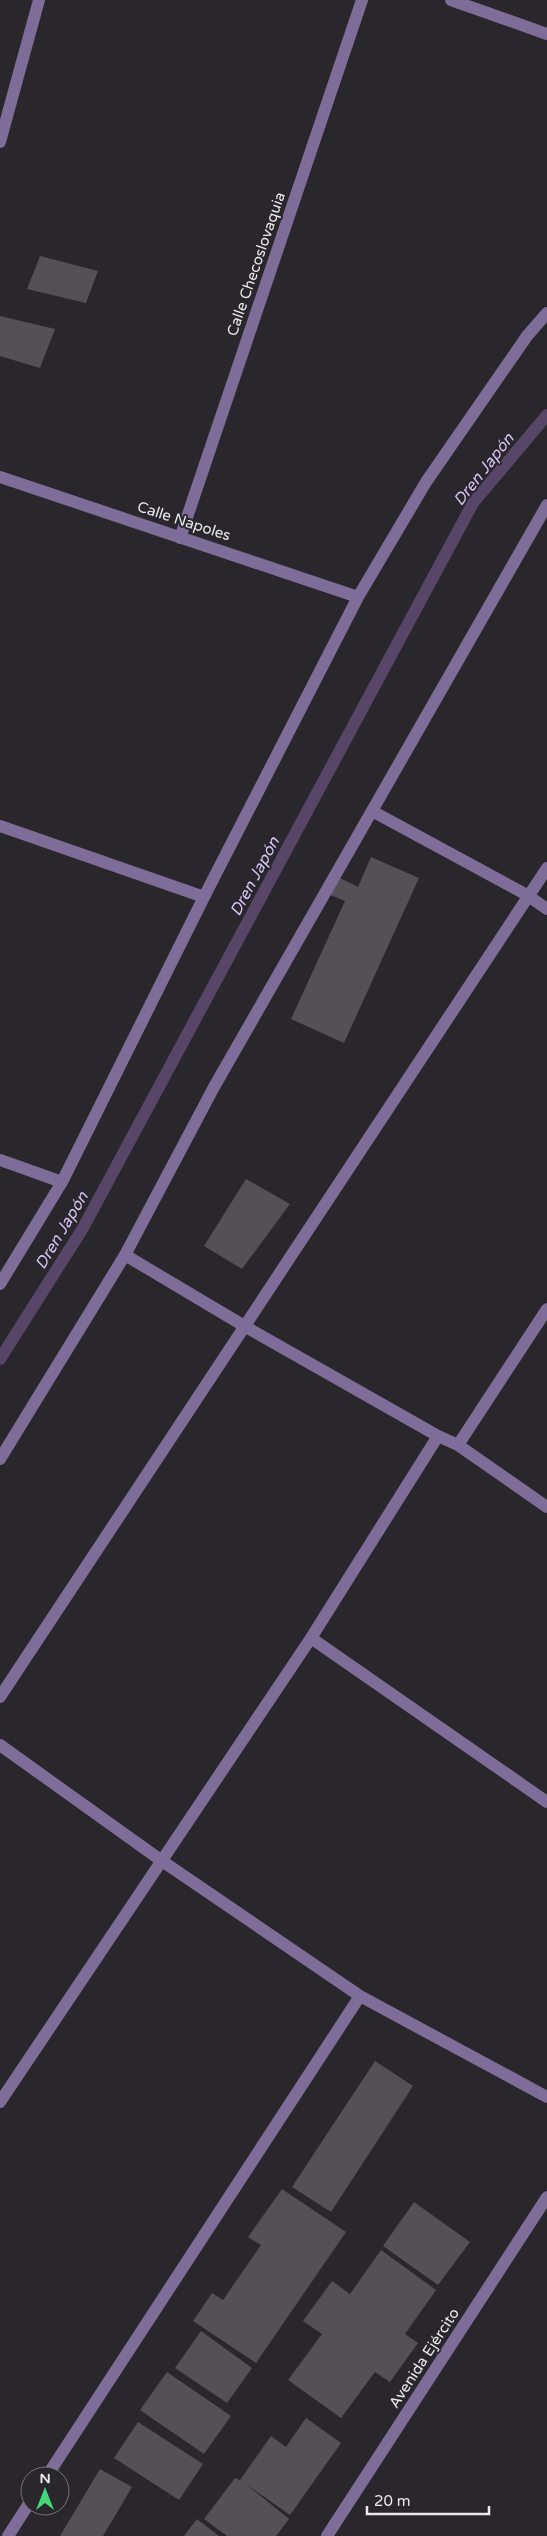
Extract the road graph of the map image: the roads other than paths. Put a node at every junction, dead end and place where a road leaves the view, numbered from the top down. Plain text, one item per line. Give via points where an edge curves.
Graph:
1 (39, 0) edge
2 (362, 0) edge
3 (451, 0) edge
4 (547, 34) edge
5 (0, 142) edge
6 (547, 313) edge
7 (0, 477) edge
8 (547, 505) edge
9 (180, 538) junction
10 (358, 597) junction
11 (372, 811) junction
12 (0, 826) edge
13 (547, 868) edge
14 (528, 895) junction
15 (204, 897) junction
16 (547, 909) edge
17 (0, 1160) edge
18 (62, 1182) junction
19 (125, 1255) junction
20 (0, 1284) edge
21 (547, 1309) edge
22 (246, 1327) junction
23 (438, 1436) junction
24 (458, 1445) junction
25 (0, 1459) edge
26 (547, 1506) edge
27 (311, 1638) junction
28 (0, 1697) edge
29 (0, 1745) edge
30 (547, 1802) edge
31 (162, 1861) junction
32 (360, 1996) junction
33 (547, 2097) edge
34 (0, 2102) edge
35 (547, 2197) edge
36 (54, 2466) edge
37 (21, 2516) edge
38 (8, 2536) edge
39 (327, 2536) edge

1 - 5 street
2 - 9 street, Calle Checoslovaquia
3 - 4 street
6 - 10 street via 527,336 426,482
7 - 9 street, Calle Napoles
8 - 11 street
9 - 10 street, Calle Napoles
10 - 15 street
11 - 14 street
11 - 19 street via 214,1087
12 - 15 street
13 - 14 street
14 - 16 street
14 - 22 street
15 - 18 street
17 - 18 street
18 - 20 street
19 - 22 street
19 - 25 street
21 - 24 street
22 - 23 street
22 - 28 street
23 - 24 street
23 - 27 street
24 - 26 street
27 - 30 street
27 - 31 street
29 - 31 street
31 - 32 street
31 - 34 street
32 - 33 street
32 - 36 street
35 - 39 street, Avenida Ejército
37 - 38 street

